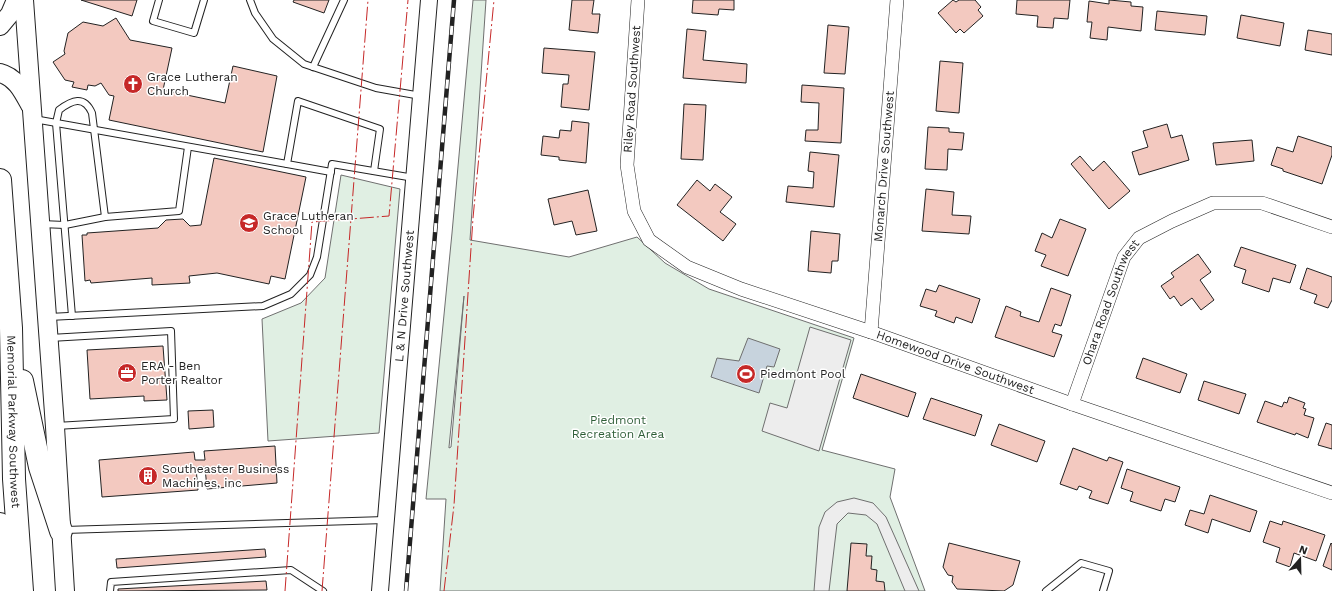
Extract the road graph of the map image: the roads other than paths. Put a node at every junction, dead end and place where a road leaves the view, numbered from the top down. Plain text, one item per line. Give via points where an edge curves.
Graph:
1 (16, 0) edge
2 (24, 0) edge
3 (159, 0) edge
4 (204, 0) edge
5 (250, 0) edge
6 (344, 0) edge
7 (428, 0) edge
8 (638, 0) edge
9 (897, 0) edge
10 (0, 26) edge
11 (313, 67) junction
12 (0, 73) edge
13 (420, 96) junction
14 (33, 114) junction
15 (56, 123) junction
16 (95, 130) junction
17 (188, 147) junction
18 (287, 164) junction
19 (374, 171) junction
20 (331, 172) junction
21 (629, 177) joint
22 (414, 178) junction
23 (0, 180) edge
24 (105, 217) junction
25 (40, 224) junction
26 (65, 225) junction
27 (1332, 228) edge
28 (72, 316) junction
29 (47, 317) junction
30 (11, 328) junction
31 (871, 332) junction
32 (48, 339) junction
33 (1072, 404) junction
34 (55, 426) junction
35 (1332, 493) edge
36 (386, 520) junction
37 (0, 524) edge
38 (61, 531) junction
39 (4, 591) edge
40 (22, 591) edge
41 (65, 591) edge
42 (110, 591) edge
43 (323, 591) edge
44 (380, 591) edge
45 (1046, 591) edge
46 (1103, 591) edge

1 - 10 main road via 10,14
2 - 14 main road
3 - 4 lane via 153,20 194,33
5 - 11 lane via 255,13 273,39 304,64
6 - 11 lane
7 - 13 street, L & N Drive Southwest
8 - 21 street, Riley Road Southwest via 627,165
9 - 31 street, Monarch Drive Southwest
11 - 13 lane via 376,88
12 - 14 main road via 18,84
13 - 22 street, L & N Drive Southwest
14 - 15 lane
14 - 25 main road
15 - 16 lane
15 - 16 lane via 59,110 68,102 80,101 88,106
15 - 26 lane
16 - 17 lane
16 - 24 lane
17 - 18 lane
17 - 24 lane via 180,211
18 - 19 lane via 298,101 380,129
18 - 20 lane
19 - 20 lane via 332,164
19 - 22 lane
20 - 28 lane via 317,257 310,275 291,294 263,306
21 - 31 street, Homewood Drive Southwest via 634,211 649,240 687,267 741,289
22 - 36 street, L & N Drive Southwest
23 - 30 highway, Memorial Parkway Southwest
24 - 26 lane
25 - 26 lane
25 - 29 main road
26 - 28 lane
27 - 33 street, Ohara Road Southwest via 1262,203 1213,202 1139,238 1124,257
28 - 29 lane
29 - 32 main road
30 - 38 highway via 40,467
30 - 40 highway, Memorial Parkway Southwest via 14,479
31 - 33 street, Homewood Drive Southwest
32 - 34 main road
32 - 34 lane via 171,332 174,419
33 - 35 street, Homewood Drive Southwest
34 - 38 main road
36 - 38 lane
36 - 44 street, L & N Drive Southwest
37 - 39 highway
38 - 41 main road
42 - 43 lane via 111,582 291,570
45 - 46 lane via 1081,563 1109,571

